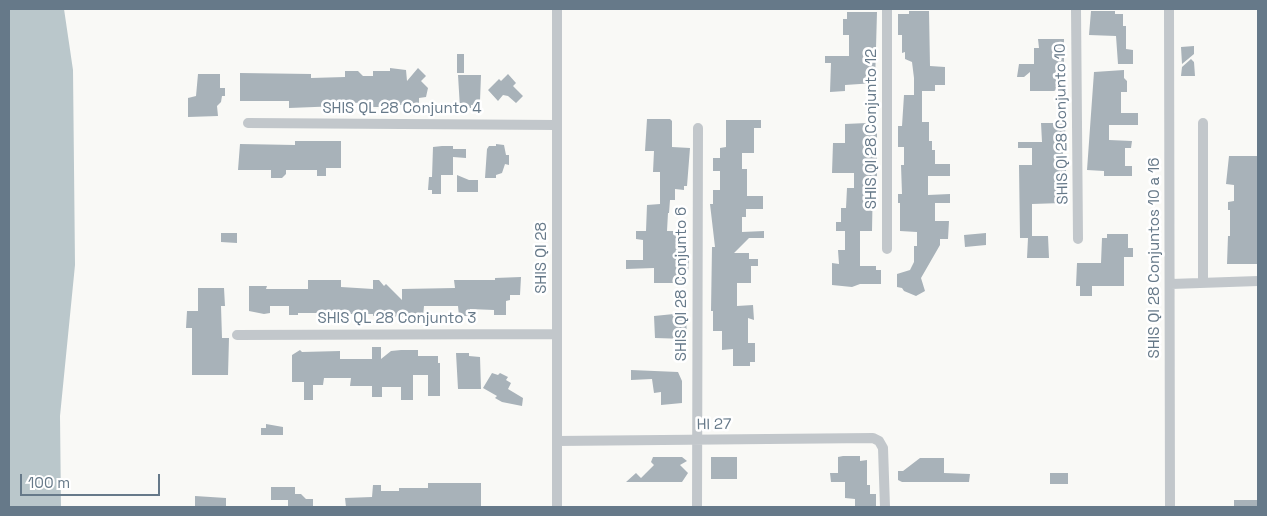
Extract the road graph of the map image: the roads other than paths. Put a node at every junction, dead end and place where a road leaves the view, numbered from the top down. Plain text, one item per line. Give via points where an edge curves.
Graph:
1 (557, 9) edge
2 (887, 9) edge
3 (1076, 9) edge
4 (1169, 9) edge
5 (248, 123) dead end
6 (1203, 123) dead end
7 (556, 125) junction
8 (698, 128) dead end
9 (1078, 239) dead end
10 (887, 249) dead end
11 (1203, 281) junction
12 (1258, 281) edge
13 (1171, 284) junction
14 (557, 334) junction
15 (237, 335) dead end
16 (557, 441) junction
17 (696, 441) junction
18 (557, 507) edge
19 (697, 507) edge
20 (885, 507) edge
21 (1170, 507) edge

1 - 7 street, SHIS QI 28
2 - 10 street, SHIS QI 28 Conjunto 12
3 - 9 street, SHIS QI 28 Conjunto 10
4 - 13 street, SHIS QI 28 Conjuntos 10 a 16
5 - 7 street, SHIS QL 28 Conjunto 4
6 - 11 street
7 - 14 street, SHIS QI 28
8 - 17 street, SHIS QI 28 Conjunto 6
11 - 12 street
11 - 13 street
13 - 21 street, SHIS QI 28 Conjuntos 10 a 16
14 - 15 street, SHIS QL 28 Conjunto 3
14 - 16 street, SHIS QI 28
16 - 17 street, HI 27
16 - 18 street, SHIS QI 28
17 - 19 street, SHIS QI 28 Conjunto 6
17 - 20 street, HI 27 via 871,438 879,441 883,448

